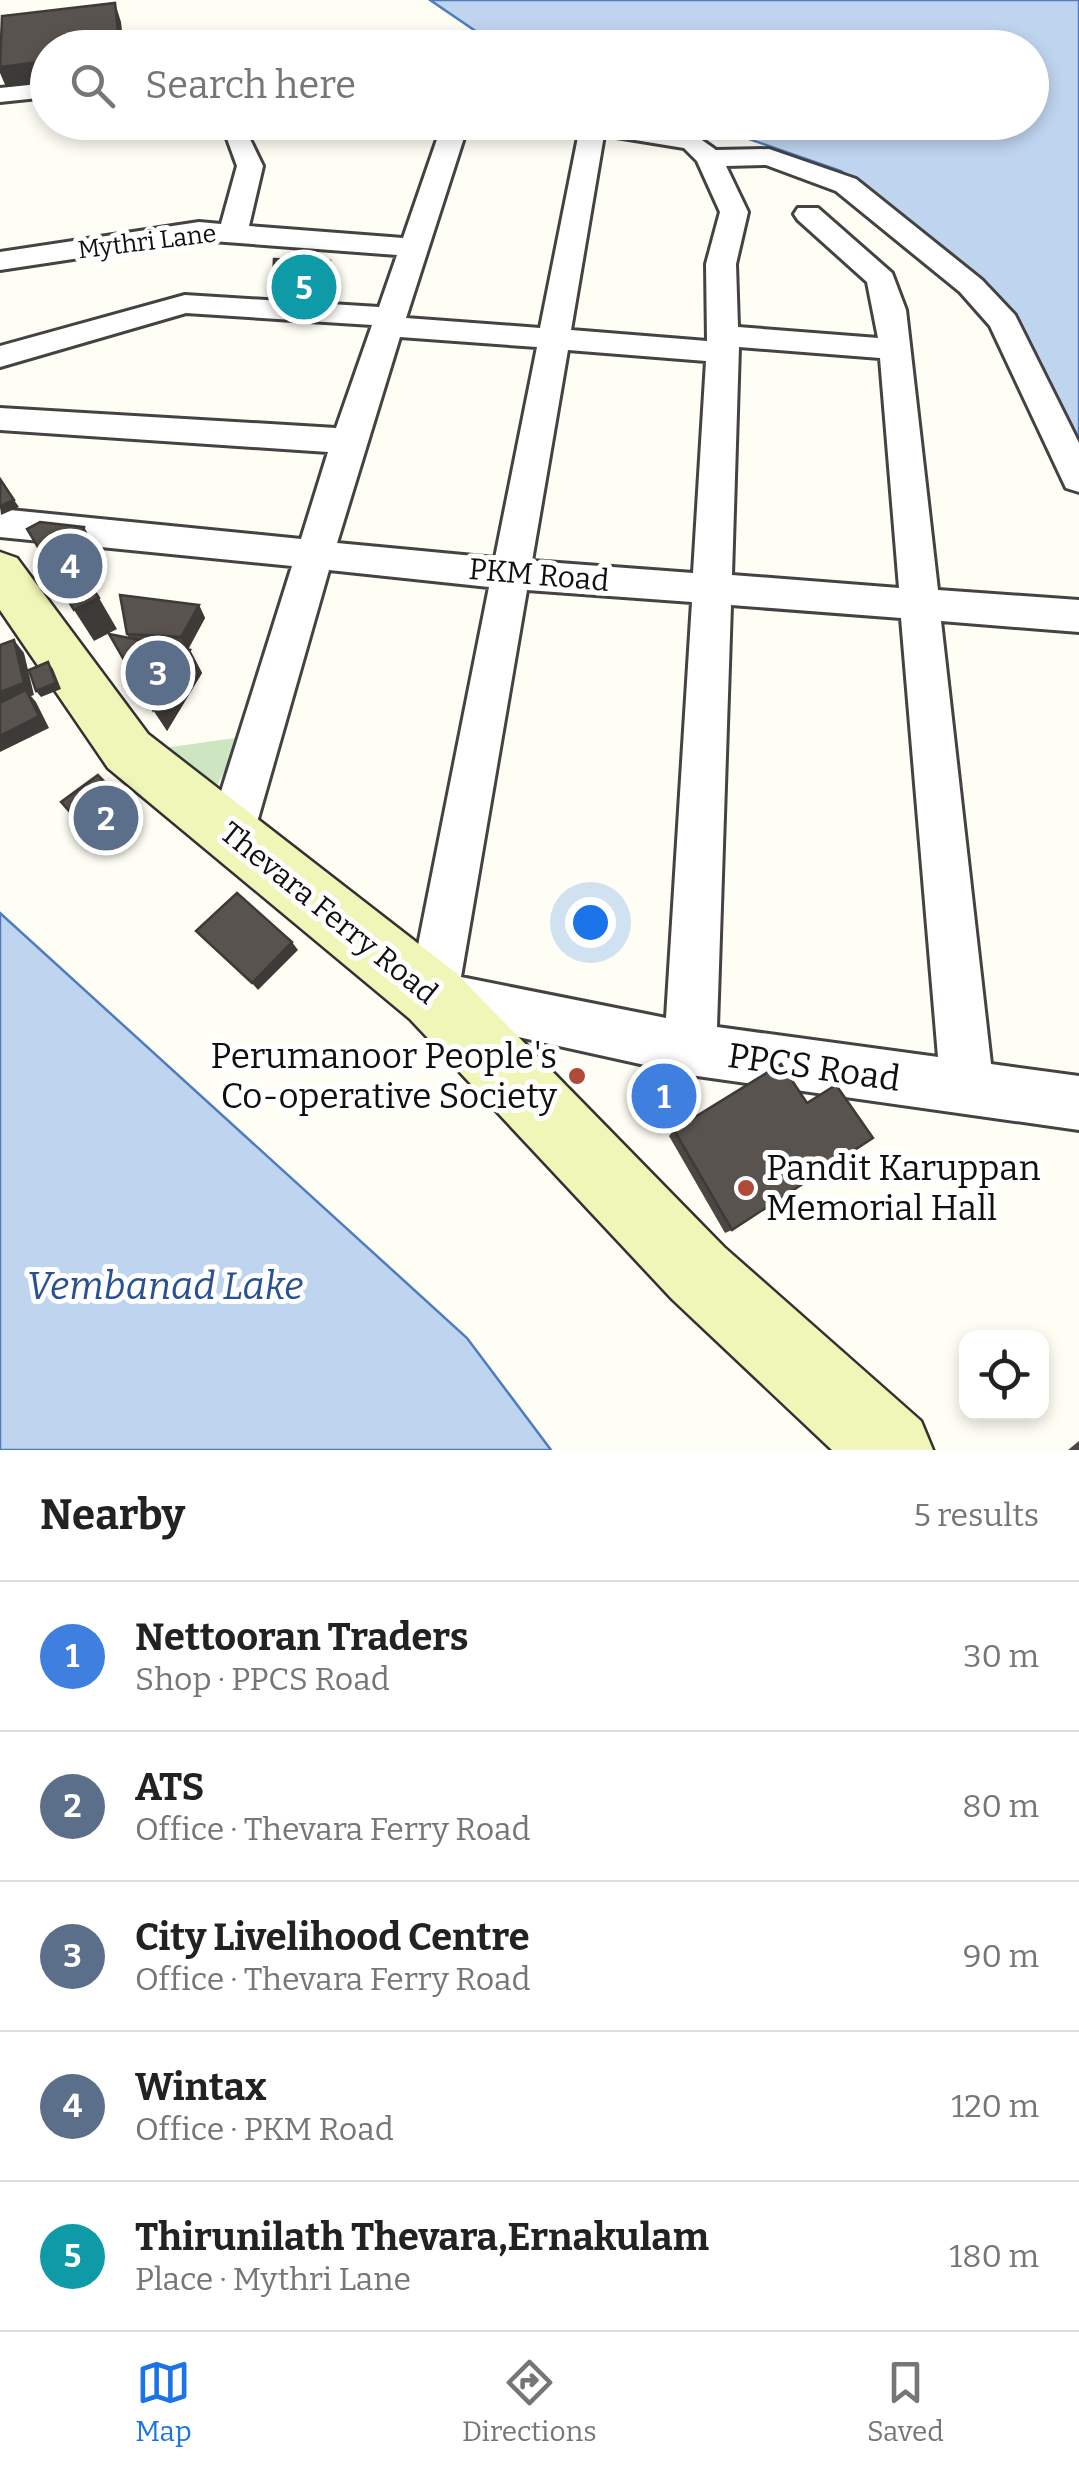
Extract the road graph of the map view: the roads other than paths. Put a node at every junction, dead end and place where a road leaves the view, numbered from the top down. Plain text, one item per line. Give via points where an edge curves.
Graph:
1 (30, 92) edge
2 (0, 95) edge
3 (238, 140) edge
4 (450, 140) edge
5 (590, 140) edge
6 (692, 140) edge
7 (709, 158) junction
8 (808, 214) dead end
9 (233, 233) junction
10 (414, 248) junction
11 (0, 262) edge
12 (389, 322) junction
13 (553, 339) junction
14 (724, 344) junction
15 (894, 349) junction
16 (0, 357) edge
17 (0, 419) edge
18 (348, 441) junction
19 (1079, 479) edge
20 (0, 523) edge
21 (315, 553) junction
22 (0, 571) edge
23 (508, 574) junction
24 (711, 589) junction
25 (918, 604) junction
26 (1079, 616) edge
27 (231, 833) junction
28 (433, 996) junction
29 (690, 1049) junction
30 (967, 1089) junction
31 (1079, 1103) edge
32 (892, 1450) edge

1 - 2 street
3 - 9 street via 250,166
4 - 10 street
5 - 13 street
6 - 7 street
7 - 14 street via 734,212 721,264
7 - 19 street via 769,158 846,186 972,286 1004,322
8 - 15 street via 881,279
9 - 10 street, Mythri Lane
9 - 11 street, Mythri Lane via 198,231
10 - 12 street
12 - 13 street
12 - 16 street via 185,304
12 - 18 street
13 - 14 street
13 - 23 street
14 - 15 street
14 - 24 street
15 - 25 street
17 - 18 street
18 - 21 street
20 - 21 street, PKM Road
21 - 23 street, PKM Road
21 - 27 street
22 - 27 street, Thevara Ferry Road via 128,751
23 - 24 street, PKM Road
23 - 28 street
24 - 25 street, PKM Road
24 - 29 street
25 - 26 street, PKM Road
25 - 30 street
27 - 28 street, Thevara Ferry Road
28 - 29 street, PPCS Road
28 - 32 street, Thevara Ferry Road via 698,1273
29 - 30 street, PPCS Road
30 - 31 street, PPCS Road

